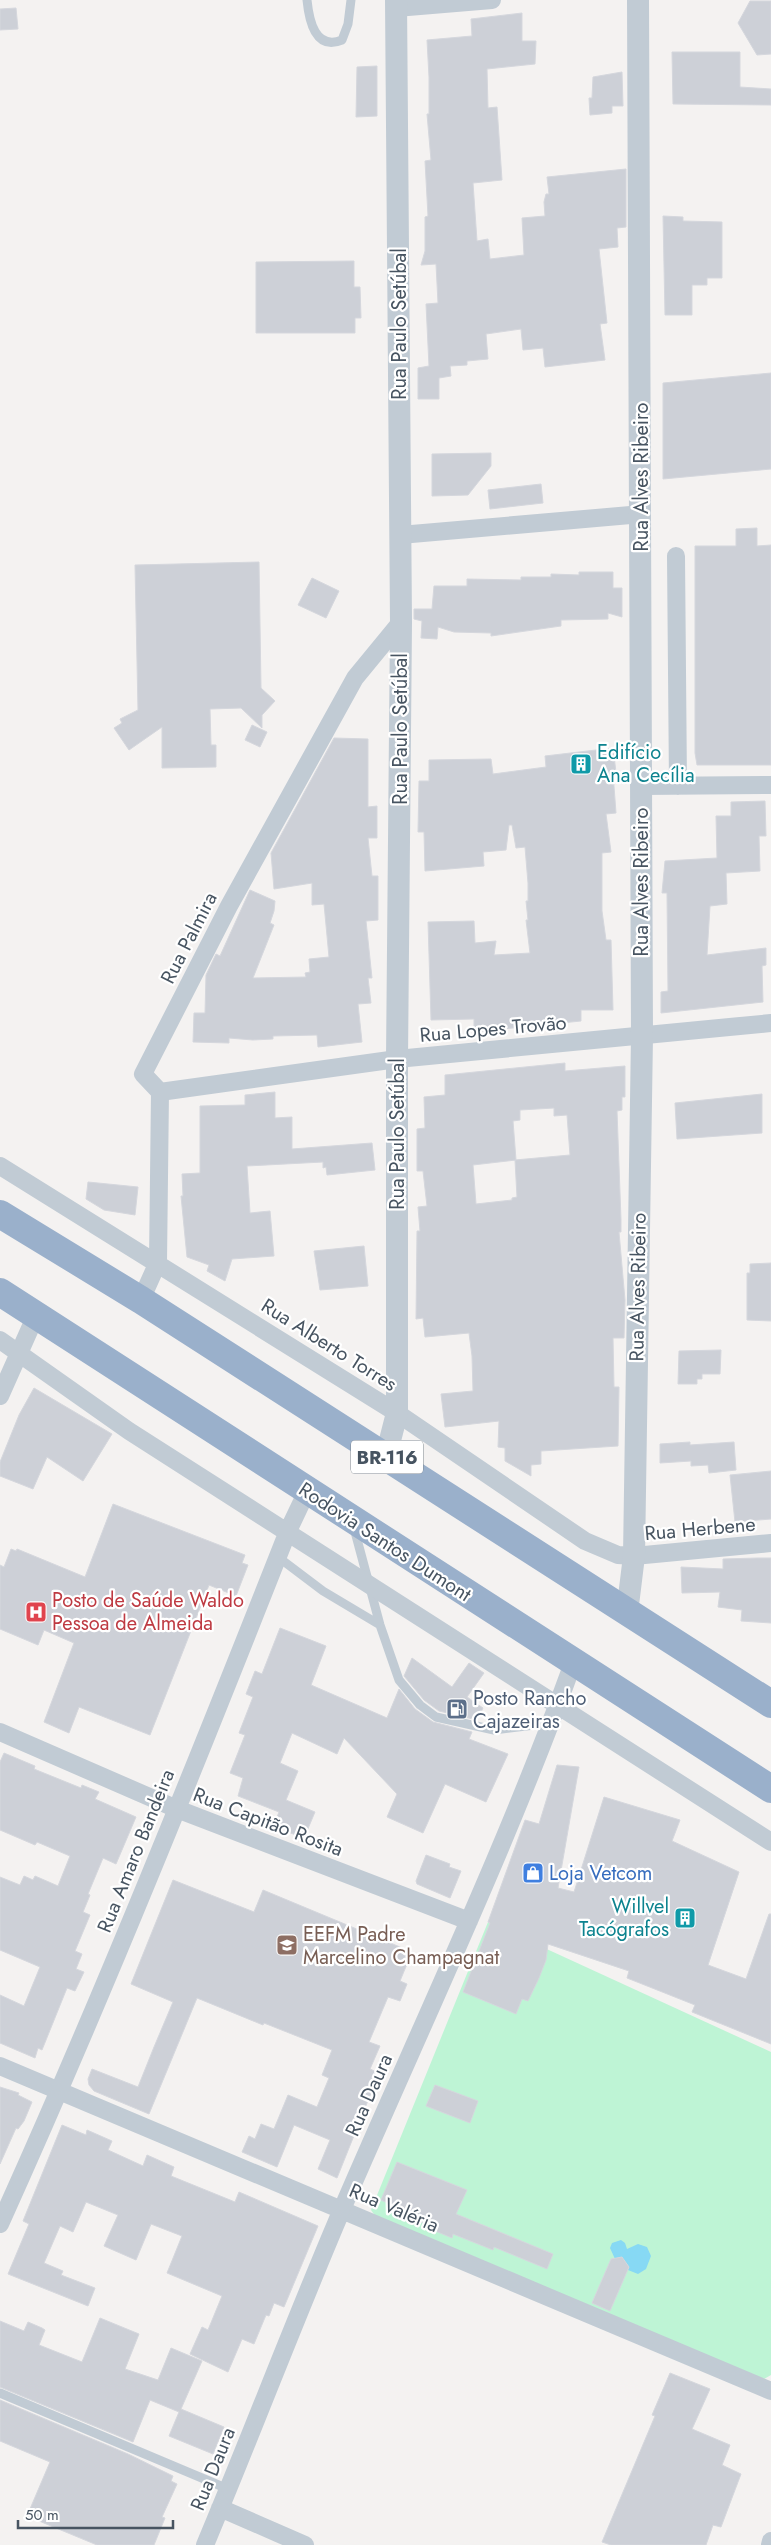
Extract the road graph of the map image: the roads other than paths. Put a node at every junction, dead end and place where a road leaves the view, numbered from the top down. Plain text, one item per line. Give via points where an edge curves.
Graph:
1 (306, 0) edge
2 (351, 0) edge
3 (492, 0) edge
4 (638, 0) edge
5 (396, 4) edge
6 (642, 514) junction
7 (400, 535) junction
8 (676, 556) dead end
9 (401, 622) junction
10 (771, 785) edge
11 (641, 786) junction
12 (678, 786) junction
13 (771, 1023) edge
14 (642, 1036) junction
15 (397, 1059) junction
16 (160, 1092) junction
17 (0, 1166) edge
18 (0, 1214) edge
19 (158, 1262) junction
20 (0, 1292) edge
21 (141, 1300) junction
22 (36, 1316) junction
23 (0, 1340) edge
24 (20, 1352) junction
25 (0, 1396) edge
26 (397, 1413) junction
27 (386, 1456) junction
28 (307, 1491) junction
29 (352, 1521) junction
30 (288, 1531) junction
31 (771, 1543) edge
32 (634, 1556) junction
33 (278, 1557) junction
34 (369, 1586) junction
35 (627, 1613) junction
36 (380, 1626) junction
37 (573, 1663) junction
38 (771, 1704) edge
39 (557, 1706) junction
40 (551, 1723) junction
41 (0, 1732) edge
42 (771, 1789) edge
43 (177, 1809) junction
44 (771, 1842) edge
45 (468, 1921) junction
46 (0, 2066) edge
47 (60, 2091) junction
48 (342, 2209) junction
49 (0, 2224) edge
50 (771, 2391) edge
51 (0, 2393) edge
52 (228, 2489) junction
53 (220, 2508) junction
54 (771, 2541) edge
55 (205, 2545) edge
56 (305, 2545) edge
57 (770, 2545) edge

1 - 2 lane via 316,35 328,43 342,40
3 - 5 street
4 - 6 street, Rua Alves Ribeiro
5 - 7 street, Rua Paulo Setúbal
6 - 7 street
6 - 11 street, Rua Alves Ribeiro
7 - 9 street, Rua Paulo Setúbal
8 - 12 street
9 - 15 street, Rua Paulo Setúbal
9 - 16 street, Rua Palmira via 355,678 229,906 143,1074
10 - 12 street
11 - 12 street
11 - 14 street, Rua Alves Ribeiro
13 - 14 street, Rua Lopes Trovão
14 - 15 street, Rua Lopes Trovão
14 - 32 street, Rua Alves Ribeiro
15 - 16 street, Rua Lopes Trovão
15 - 26 street, Rua Paulo Setúbal
16 - 19 street
17 - 19 street, Rua Alberto Torres
18 - 21 highway, BR-116
19 - 21 street
19 - 26 street, Rua Alberto Torres
20 - 22 highway, Rodovia Santos Dumont
21 - 27 highway, BR-116
22 - 24 street
22 - 28 highway, Rodovia Santos Dumont
23 - 24 street
24 - 25 street
24 - 30 street via 129,1431
26 - 27 street, Rua Paulo Setúbal
26 - 32 street, Rua Alberto Torres via 585,1540 618,1555
27 - 35 highway, BR-116
28 - 29 highway, Rodovia Santos Dumont
28 - 30 street, Rua Amaro Bandeira
29 - 34 lane
29 - 37 highway, Rodovia Santos Dumont
30 - 33 street, Rua Amaro Bandeira
30 - 34 street
31 - 32 street, Rua Herbene
32 - 35 street, Rua Alves Ribeiro
33 - 36 lane via 322,1591
33 - 43 street, Rua Amaro Bandeira
34 - 36 lane
34 - 39 street
35 - 38 highway, BR-116
36 - 40 lane via 399,1680 420,1705 436,1717 494,1730
37 - 39 street, Rua Daura
37 - 42 highway, Rodovia Santos Dumont
39 - 40 street, Rua Daura
39 - 44 street
40 - 45 street, Rua Daura
41 - 43 street, Rua Capitão Rosita
43 - 45 street, Rua Capitão Rosita
43 - 47 street, Rua Amaro Bandeira
45 - 48 street, Rua Daura
46 - 47 street, Rua Valéria
47 - 48 street, Rua Valéria
47 - 49 street, Rua Amaro Bandeira
48 - 50 street, Rua Valéria
48 - 52 street, Rua Daura
51 - 52 lane
52 - 53 street, Rua Daura
53 - 55 street, Rua Daura
53 - 56 street
54 - 57 street

